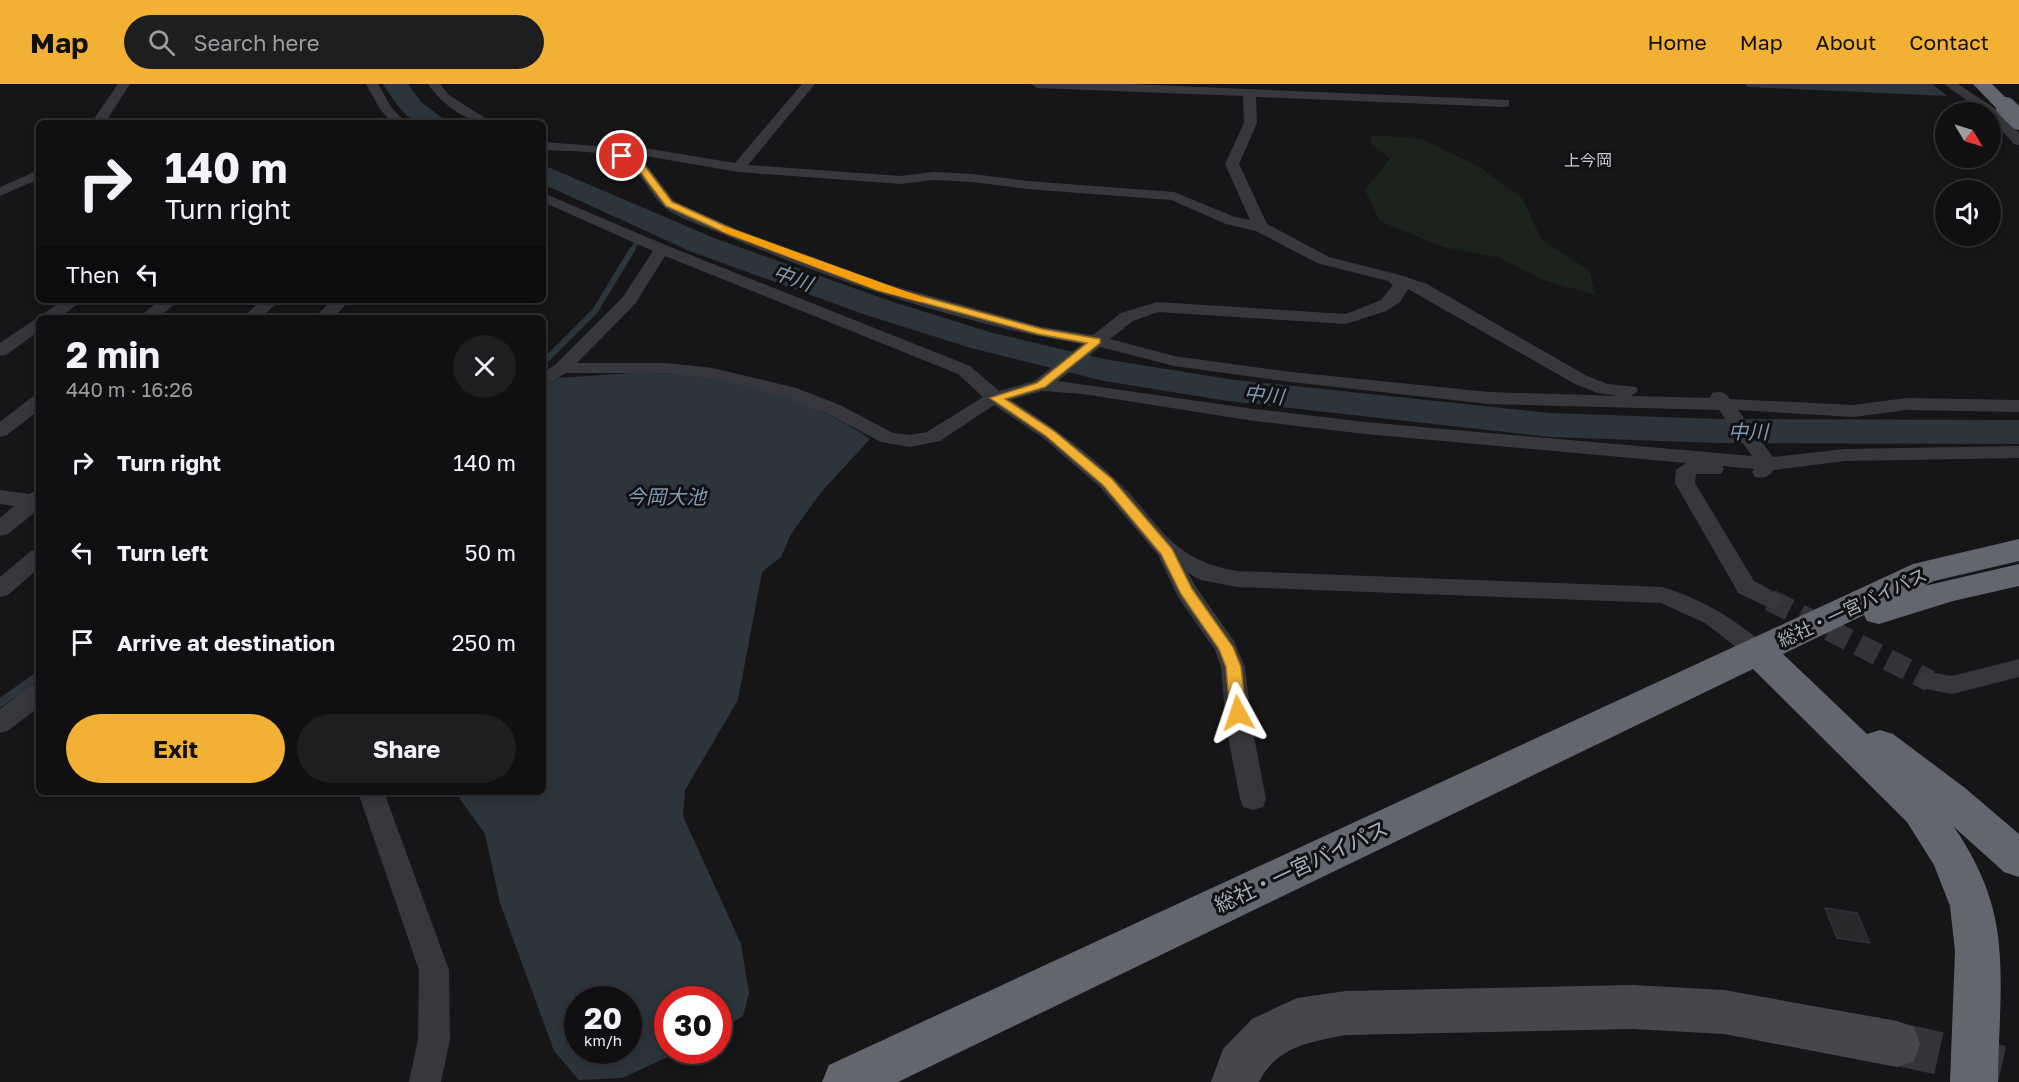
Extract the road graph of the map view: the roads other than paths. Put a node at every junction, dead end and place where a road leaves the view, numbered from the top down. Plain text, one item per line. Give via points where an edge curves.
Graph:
1 (124, 84) edge
2 (372, 84) edge
3 (434, 84) edge
4 (809, 84) edge
5 (1037, 84) edge
6 (1950, 84) edge
7 (1982, 84) edge
8 (2007, 84) edge
9 (1250, 93) junction
10 (1498, 94) dead end
11 (2012, 111) edge
12 (100, 120) edge
13 (396, 120) edge
14 (481, 120) edge
15 (2019, 141) edge
16 (546, 146) edge
17 (569, 148) junction
18 (738, 168) junction
19 (36, 175) edge
20 (0, 192) edge
21 (546, 198) edge
22 (1261, 227) junction
23 (662, 249) junction
24 (1394, 278) junction
25 (70, 303) edge
26 (167, 303) edge
27 (268, 303) edge
28 (339, 303) edge
29 (52, 315) edge
30 (151, 315) edge
31 (254, 315) edge
32 (326, 315) edge
33 (36, 325) edge
34 (1096, 341) junction
35 (0, 351) edge
36 (562, 368) junction
37 (546, 379) edge
38 (1044, 383) junction
39 (996, 398) junction
40 (36, 403) edge
41 (2019, 406) edge
42 (1727, 407) junction
43 (0, 431) edge
44 (2019, 452) edge
45 (1765, 461) junction
46 (0, 497) edge
47 (36, 500) edge
48 (36, 501) edge
49 (0, 529) edge
50 (2019, 550) edge
51 (1167, 552) junction
52 (36, 558) edge
53 (2019, 575) edge
54 (0, 588) edge
55 (1770, 600) tunnel mouth
56 (1757, 651) junction
57 (2019, 668) edge
58 (1930, 681) tunnel mouth
59 (36, 695) edge
60 (0, 723) edge
61 (372, 795) edge
62 (1253, 798) dead end
63 (2019, 859) edge
64 (1897, 1044) tunnel mouth
65 (847, 1081) edge
66 (425, 1082) edge
67 (1235, 1082) edge
68 (1974, 1082) edge

1 - 12 street
2 - 13 street
3 - 14 street via 445,98
4 - 18 street
5 - 9 street
6 - 11 street
7 - 11 highway
8 - 11 highway
9 - 10 street via 1504,103
9 - 22 street via 1254,113 1232,164
11 - 15 street
16 - 17 street
17 - 18 street via 601,144
17 - 34 street via 622,156 641,167 669,204 731,232 881,288 1041,332
18 - 22 street via 901,180 933,176 974,178 1174,196 1231,220
19 - 20 street
21 - 23 street
22 - 24 street via 1323,260
23 - 36 street via 629,300
23 - 39 street via 964,370
24 - 34 street via 1402,284 1399,294 1366,314 1346,319 1157,307 1127,317
24 - 42 street via 1421,288 1581,380 1618,391 1715,392
25 - 29 street
26 - 30 street
27 - 31 street
28 - 32 street
33 - 35 street
34 - 38 street
34 - 42 street via 1174,361 1489,398
36 - 37 street
36 - 39 street via 666,368 713,373 789,392 833,409 888,438 910,441 933,437
38 - 39 street
38 - 45 street via 1365,428
39 - 51 street via 1050,434 1107,482
40 - 43 street
41 - 42 street via 1906,405 1854,411
42 - 45 street
44 - 45 street via 1845,455
45 - 55 street via 1764,471 1694,467 1686,470 1684,476 1746,587
46 - 47 street
48 - 49 street
50 - 56 highway, 総社・一宮バイパス via 1925,572
51 - 56 street via 1209,574 1237,579 1662,595 1692,604 1719,619
51 - 62 street via 1186,591 1226,647 1233,667
52 - 54 street
53 - 56 highway, 総社・一宮バイパス via 1951,590
56 - 63 highway via 1952,800
56 - 65 highway, 総社・一宮バイパス
56 - 68 highway via 1921,810 1951,857 1971,906 1977,951
57 - 58 street via 1952,685
59 - 60 street
61 - 66 street via 434,970 434,1039
64 - 67 street via 1724,1012 1632,1007 1346,1013 1297,1021 1268,1035 1240,1066

